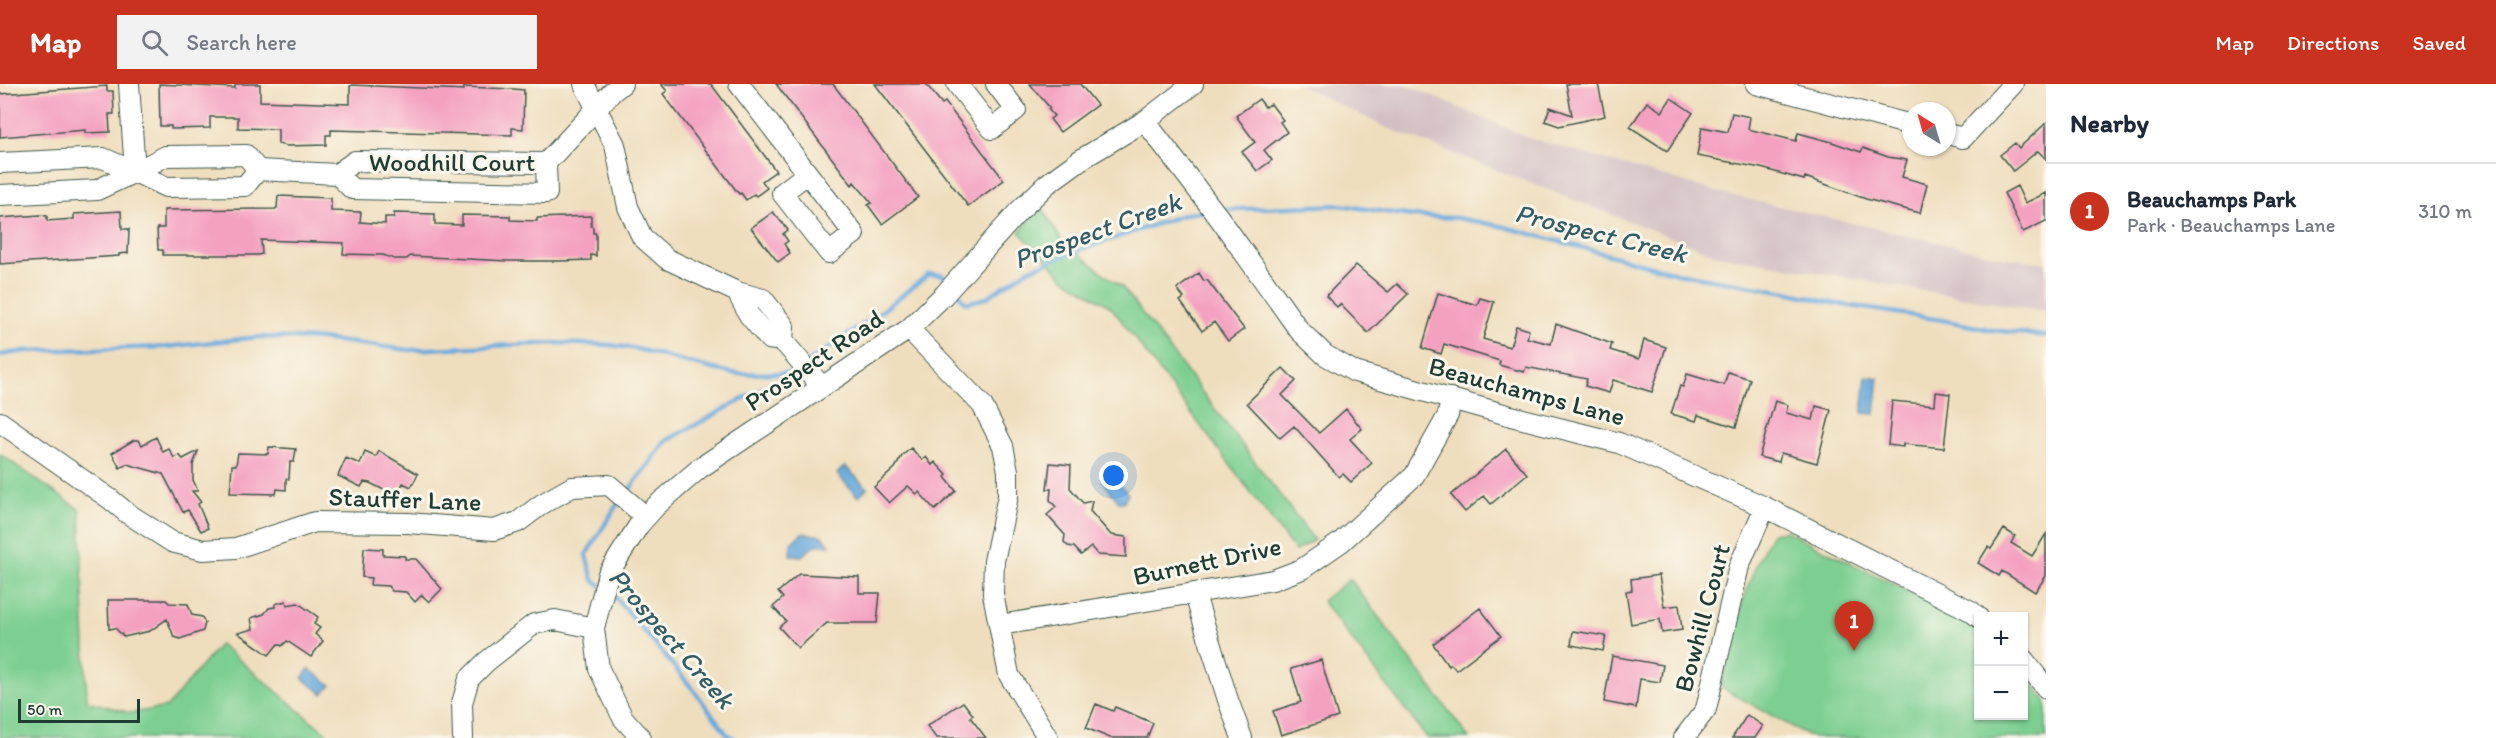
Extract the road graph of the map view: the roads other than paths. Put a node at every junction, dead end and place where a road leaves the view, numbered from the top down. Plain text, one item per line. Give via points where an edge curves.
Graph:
1 (129, 84) edge
2 (584, 84) edge
3 (622, 84) edge
4 (739, 84) edge
5 (957, 84) edge
6 (996, 84) edge
7 (1193, 84) edge
8 (1756, 84) edge
9 (2013, 84) edge
10 (597, 109) junction
11 (1145, 122) junction
12 (1902, 123) edge
13 (1956, 136) edge
14 (546, 163) junction
15 (0, 164) edge
16 (258, 170) junction
17 (135, 172) junction
18 (338, 174) junction
19 (807, 174) dead end
20 (0, 195) edge
21 (909, 329) junction
22 (822, 387) junction
23 (1451, 398) junction
24 (0, 422) edge
25 (633, 505) junction
26 (1765, 507) junction
27 (1195, 595) junction
28 (1974, 614) edge
29 (999, 625) junction
30 (594, 628) junction
31 (2028, 665) edge
32 (2046, 688) edge
33 (463, 738) edge
34 (641, 738) edge
35 (1048, 738) edge
36 (1242, 738) edge
37 (1684, 738) edge

1 - 17 street
2 - 10 street
3 - 10 street, Woodhill Court
4 - 19 street
5 - 6 street via 992,129 1016,110
7 - 11 street, Prospect Road
8 - 12 street
9 - 13 street via 1963,138
10 - 14 street, Woodhill Court
10 - 22 street via 615,145 628,207 642,237 667,259 737,292 749,315 769,339 783,341
11 - 21 street, Prospect Road via 1047,184
11 - 23 street, Beauchamps Lane via 1299,330 1325,355 1355,372
14 - 18 street, Woodhill Court via 355,160
14 - 18 street, Woodhill Court via 547,193 352,189
15 - 17 street via 103,158
16 - 17 street via 245,186 166,187
16 - 17 street via 246,155 166,156
16 - 18 street, Woodhill Court
17 - 20 street via 97,190
21 - 22 street, Prospect Road
21 - 29 street via 982,405 1003,446 1008,495 994,561 993,594
22 - 25 street, Prospect Road via 700,468 656,506
23 - 26 street, Beauchamps Lane via 1619,442
23 - 27 street, Burnett Drive via 1448,414 1414,476 1341,542 1302,569 1273,580
24 - 25 street, Stauffer Lane via 164,537 203,550 236,548 315,522 408,523 494,530 518,522 572,487 609,485
25 - 30 street, Prospect Road
26 - 28 street, Beauchamps Lane
26 - 37 street, Bowhill Court via 1738,566 1706,709
27 - 29 street, Burnett Drive
27 - 36 street
29 - 35 street via 1009,675
30 - 33 street via 555,620 534,624 486,662 469,679 462,703
30 - 34 street, Prospect Road via 599,669 623,718
31 - 32 street

